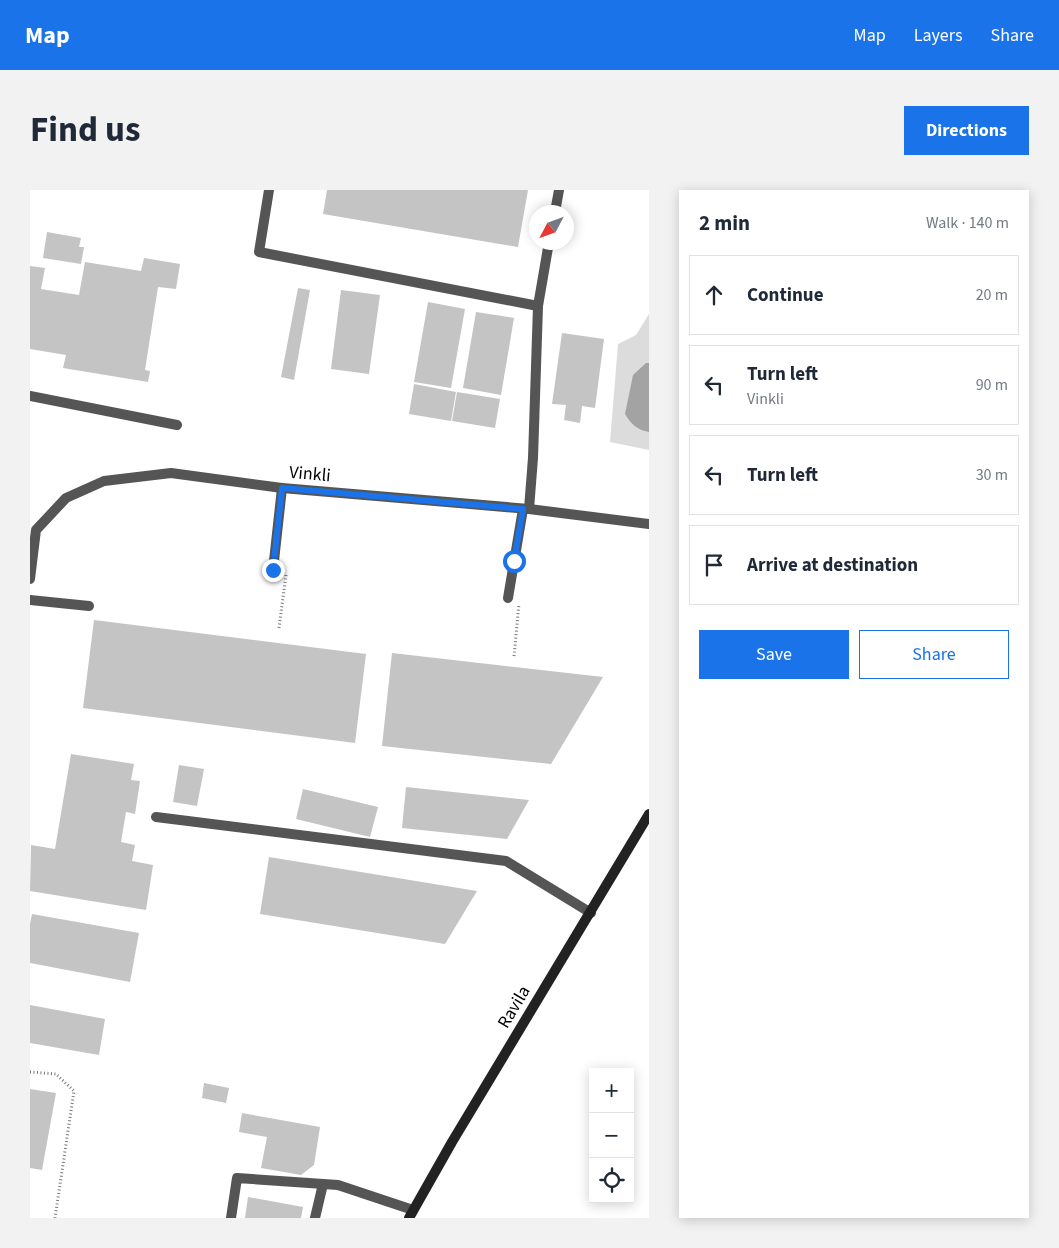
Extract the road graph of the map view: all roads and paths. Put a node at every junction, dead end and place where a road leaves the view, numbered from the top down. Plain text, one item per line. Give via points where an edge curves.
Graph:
1 (269, 190) edge
2 (559, 190) edge
3 (556, 205) edge
4 (548, 250) edge
5 (538, 306) junction
6 (30, 396) edge
7 (177, 426) dead end
8 (282, 488) junction
9 (526, 509) junction
10 (649, 524) edge
11 (33, 534) edge
12 (273, 570) dead end
13 (286, 572) dead end
14 (30, 579) edge
15 (508, 598) dead end
16 (30, 600) edge
17 (520, 600) dead end
18 (88, 606) dead end
19 (279, 628) dead end
20 (514, 656) dead end
21 (649, 814) edge
22 (156, 817) dead end
23 (591, 913) junction
24 (30, 1072) edge
25 (323, 1184) junction
26 (411, 1214) edge
27 (54, 1218) edge
28 (231, 1218) edge
29 (314, 1218) edge

1 - 5 lane via 259,252
2 - 3 lane
4 - 5 lane
5 - 9 lane via 533,458
6 - 7 lane
8 - 9 lane, Vinkli
8 - 11 lane, Vinkli via 171,473 104,480 66,498
8 - 12 lane
9 - 10 lane, Vinkli
9 - 15 lane
11 - 14 lane, Vinkli
13 - 19 path
16 - 18 lane
17 - 20 path
21 - 23 street, Ravila
22 - 23 lane via 506,861
23 - 26 street, Ravila
24 - 27 path via 56,1074 74,1091
25 - 26 lane via 338,1185
25 - 28 lane via 237,1178
25 - 29 lane

